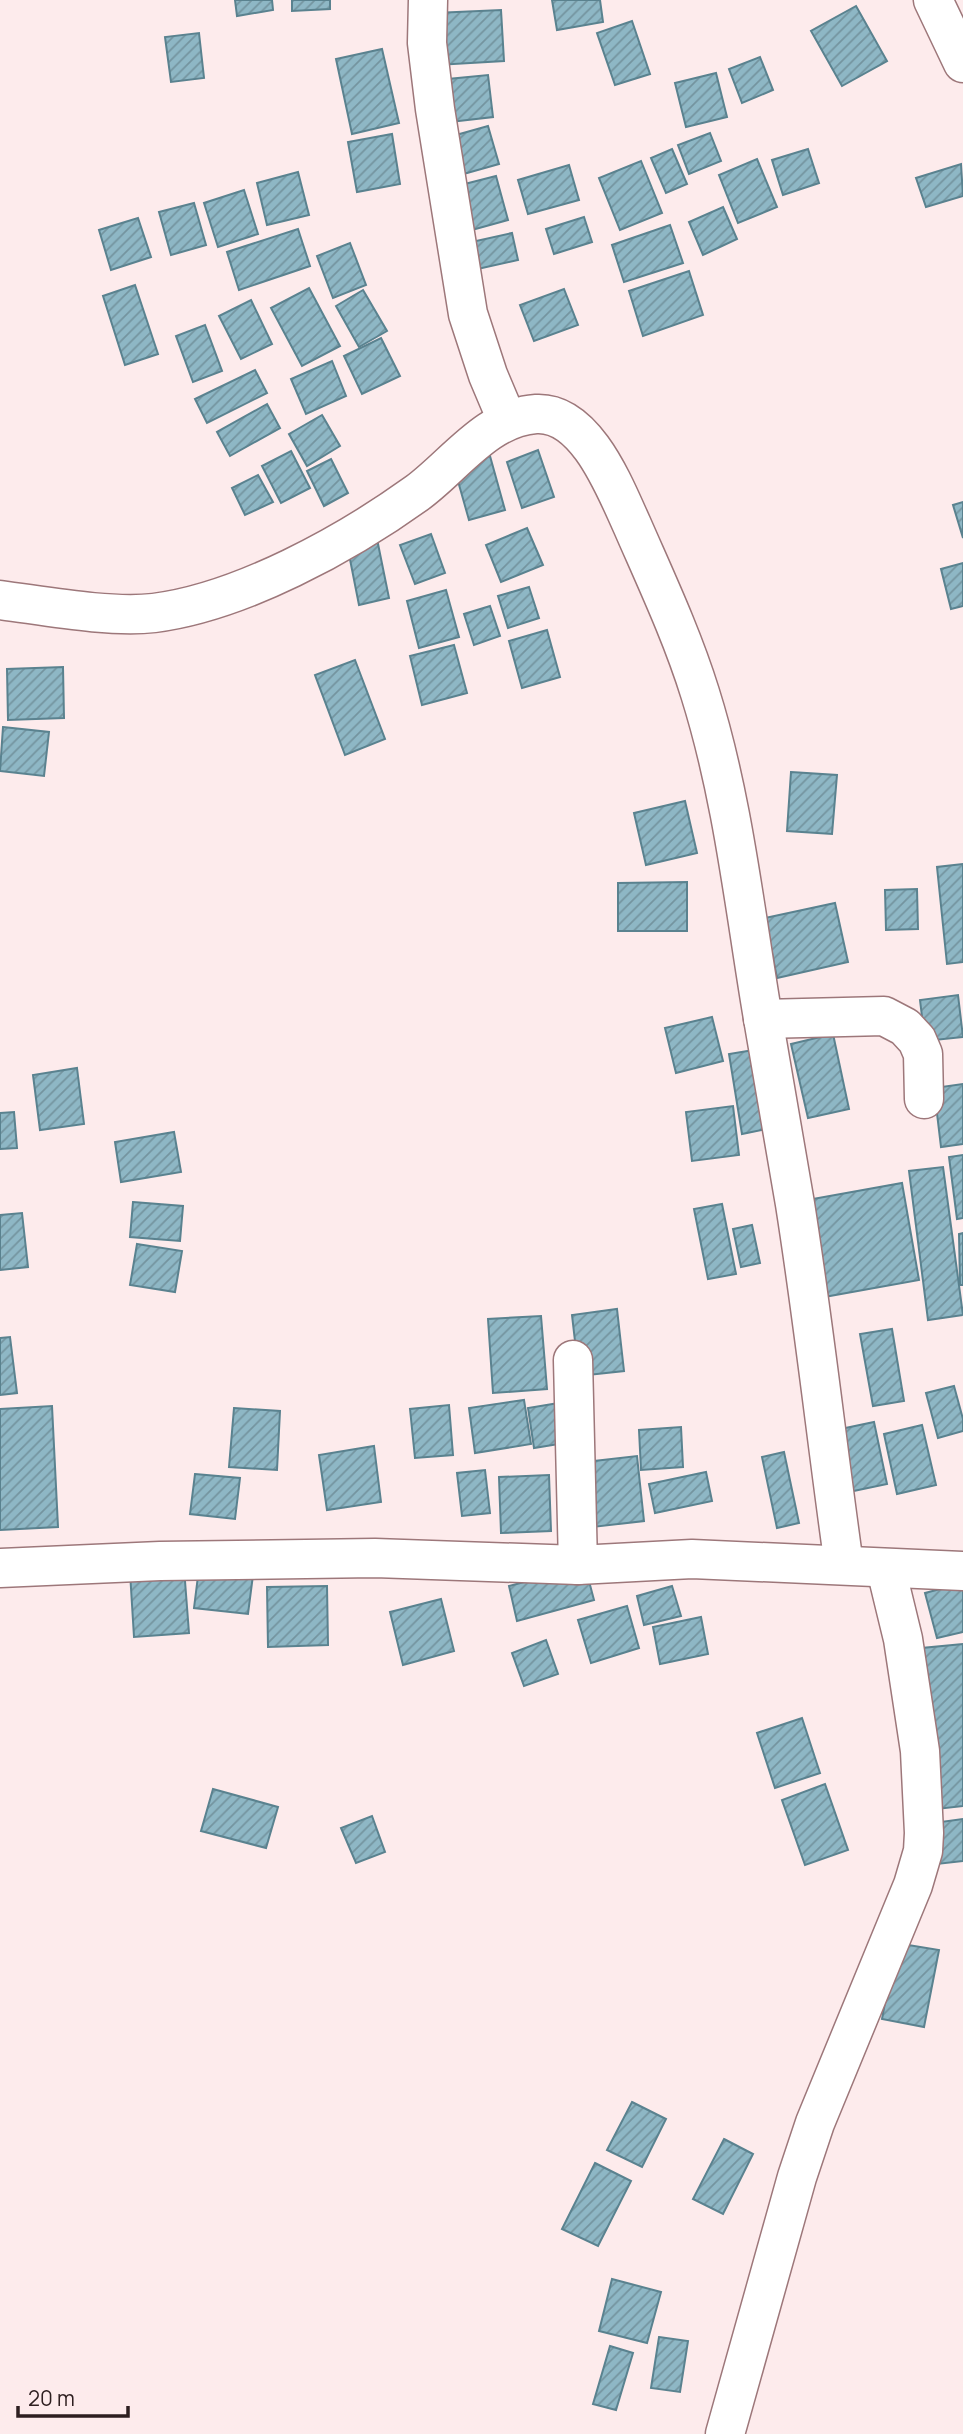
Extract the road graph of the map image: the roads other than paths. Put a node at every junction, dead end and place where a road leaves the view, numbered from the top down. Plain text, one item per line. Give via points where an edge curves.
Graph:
1 (428, 0) edge
2 (933, 0) edge
3 (963, 63) edge
4 (507, 420) junction
5 (0, 600) edge
6 (763, 1019) junction
7 (924, 1099) dead end
8 (573, 1360) dead end
9 (578, 1564) junction
10 (844, 1565) junction
11 (0, 1568) edge
12 (886, 1569) junction
13 (963, 1571) edge
14 (725, 2434) edge

1 - 4 street via 427,43 435,109 468,314
2 - 3 street
4 - 5 street via 369,525 235,593 150,614
4 - 6 street via 553,415 588,443 609,475 672,613 715,750 737,849
6 - 7 street via 884,1016 917,1040 923,1054
6 - 10 street via 795,1208
8 - 9 street
9 - 10 street via 692,1559
9 - 11 street via 375,1558
10 - 12 street
12 - 13 street
12 - 14 street via 919,1738 923,1850 913,1885 811,2134

